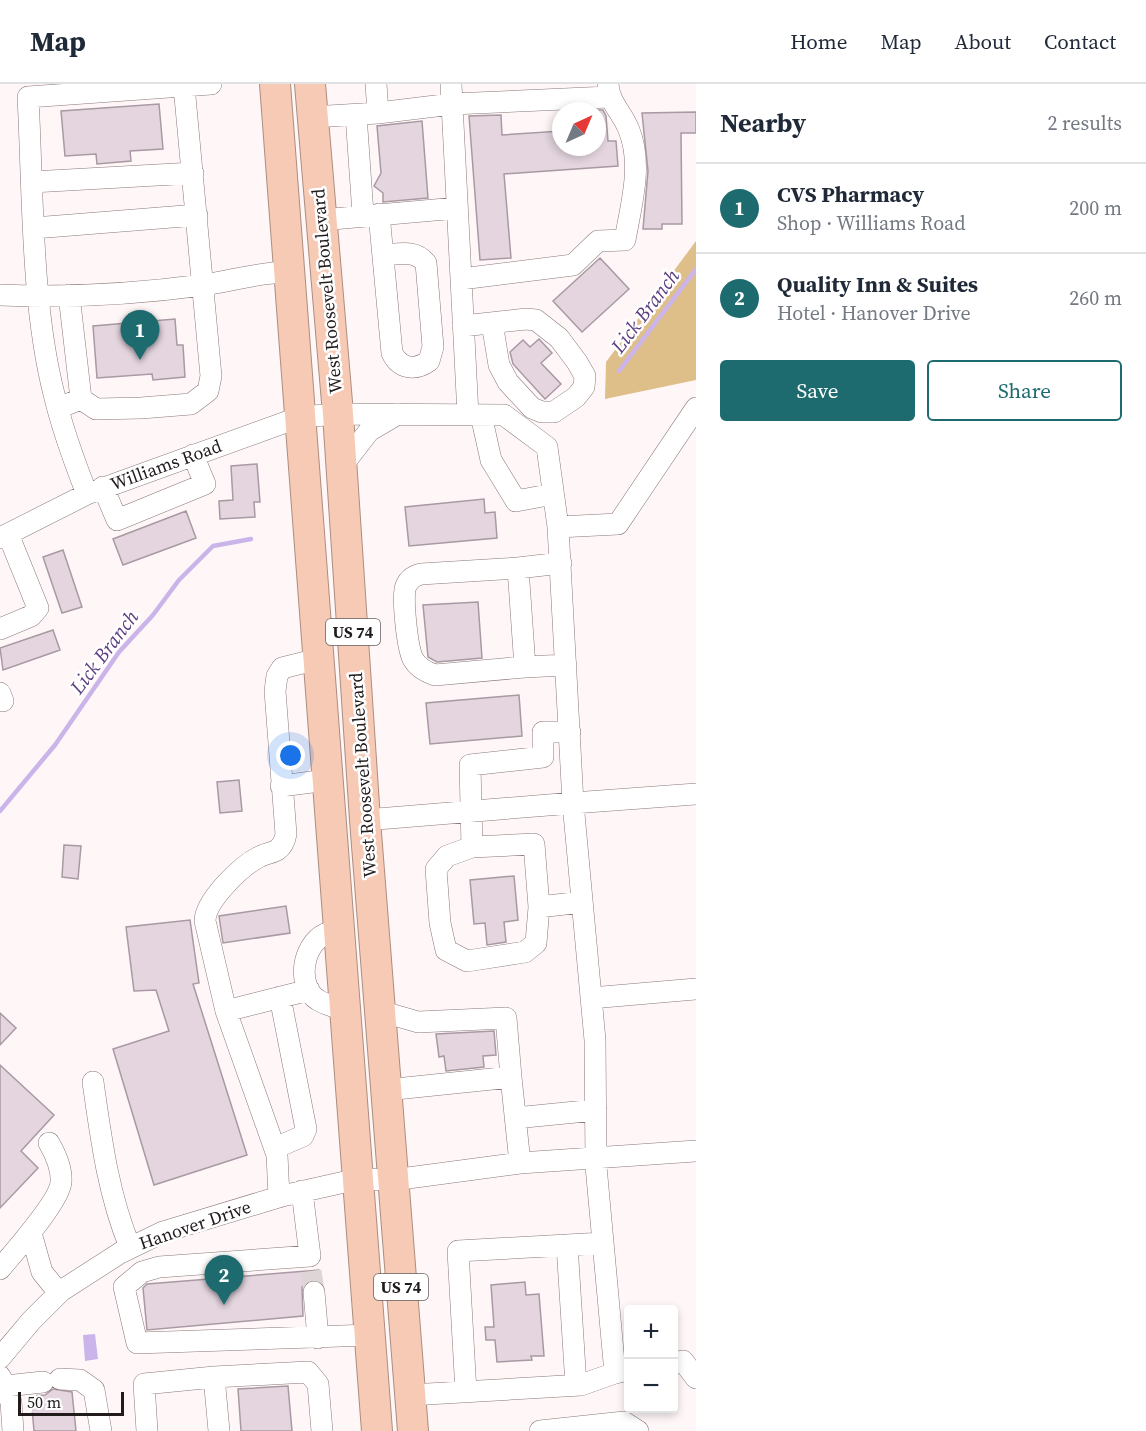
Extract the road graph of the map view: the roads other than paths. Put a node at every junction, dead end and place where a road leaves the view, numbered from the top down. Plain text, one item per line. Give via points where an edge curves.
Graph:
1 (211, 84) edge
2 (275, 84) edge
3 (298, 84) edge
4 (310, 84) edge
5 (376, 84) edge
6 (184, 86) junction
7 (608, 90) edge
8 (452, 94) edge
9 (378, 113) junction
10 (356, 115) junction
11 (312, 117) junction
12 (316, 161) junction
13 (193, 173) junction
14 (32, 182) junction
15 (457, 208) junction
16 (371, 214) junction
17 (197, 215) junction
18 (321, 220) junction
19 (34, 228) junction
20 (383, 255) junction
21 (289, 272) junction
22 (461, 279) junction
23 (203, 285) junction
24 (0, 295) edge
25 (69, 295) junction
26 (40, 297) junction
27 (492, 323) junction
28 (463, 326) junction
29 (81, 399) junction
30 (58, 408) junction
31 (696, 408) edge
32 (338, 414) junction
33 (398, 414) junction
34 (474, 415) junction
35 (300, 417) junction
36 (194, 455) junction
37 (342, 466) junction
38 (95, 491) junction
39 (554, 494) junction
40 (558, 527) junction
41 (4, 536) edge
42 (561, 563) junction
43 (518, 568) junction
44 (0, 629) edge
45 (318, 659) junction
46 (566, 665) junction
47 (525, 667) junction
48 (570, 732) junction
49 (327, 780) junction
50 (281, 786) junction
51 (696, 794) edge
52 (573, 803) junction
53 (470, 812) junction
54 (365, 820) junction
55 (472, 847) junction
56 (582, 902) junction
57 (539, 907) junction
58 (339, 932) junction
59 (696, 989) edge
60 (309, 990) junction
61 (280, 997) junction
62 (591, 998) junction
63 (226, 1011) junction
64 (345, 1011) junction
65 (380, 1011) junction
66 (511, 1077) junction
67 (93, 1082) dead end
68 (386, 1090) junction
69 (596, 1110) junction
70 (515, 1118) junction
71 (50, 1143) dead end
72 (275, 1148) junction
73 (696, 1151) edge
74 (596, 1160) junction
75 (520, 1163) junction
76 (358, 1179) junction
77 (393, 1180) junction
78 (302, 1191) junction
79 (279, 1197) junction
80 (31, 1233) junction
81 (603, 1244) junction
82 (567, 1245) junction
83 (130, 1247) junction
84 (106, 1262) junction
85 (0, 1269) edge
86 (42, 1272) junction
87 (124, 1287) junction
88 (314, 1292) tunnel mouth
89 (59, 1293) junction
90 (370, 1335) junction
91 (318, 1338) junction
92 (0, 1358) edge
93 (678, 1362) edge
94 (622, 1372) edge
95 (213, 1377) junction
96 (696, 1378) edge
97 (3, 1381) edge
98 (576, 1385) junction
99 (466, 1392) junction
100 (410, 1395) junction
101 (13, 1431) edge
102 (101, 1431) edge
103 (147, 1431) edge
104 (219, 1431) edge
105 (322, 1431) edge
106 (377, 1431) edge
107 (413, 1431) edge
108 (540, 1431) edge
109 (638, 1431) edge

1 - 6 street
2 - 21 highway, West Roosevelt Boulevard / US 74
3 - 12 highway
4 - 11 highway, West Roosevelt Boulevard / US 74
5 - 9 street
6 - 13 street
6 - 14 street via 28,97
7 - 8 street
7 - 22 street via 630,130 637,171 625,240 598,241 573,265
8 - 9 street
8 - 15 street
9 - 10 street
10 - 11 street
10 - 16 street
11 - 12 highway, West Roosevelt Boulevard / US 74
12 - 18 highway, West Roosevelt Boulevard / US 74
13 - 14 street
13 - 17 street
14 - 19 street
15 - 16 street
15 - 22 street
16 - 18 street
16 - 20 street
17 - 19 street
17 - 23 street
18 - 32 highway, West Roosevelt Boulevard / US 74
19 - 26 street
20 - 20 street via 409,253 426,263 433,347 429,361 422,366 401,366 392,353
21 - 23 street
21 - 35 highway, West Roosevelt Boulevard / US 74
22 - 28 street
23 - 25 street
23 - 29 street via 211,376 208,391 191,404 141,408 96,409
24 - 26 street
25 - 26 street
25 - 29 street
26 - 30 street
27 - 27 street via 526,319 547,326 577,362 585,376 584,387 554,412 532,408 508,382 499,365
27 - 28 street
28 - 34 street
29 - 30 street
30 - 38 street
31 - 40 street via 618,524
32 - 33 street, Williams Road
32 - 35 street, Williams Road
32 - 37 highway, West Roosevelt Boulevard / US 74
33 - 34 street, Williams Road
33 - 37 street via 369,431
34 - 39 street, Williams Road via 504,415 547,447
34 - 39 street via 491,460 516,501
35 - 36 street, Williams Road
35 - 45 highway, West Roosevelt Boulevard / US 74
36 - 38 street, Williams Road
36 - 38 street via 205,484 117,520
37 - 54 highway, West Roosevelt Boulevard / US 74
38 - 41 street, Williams Road
39 - 40 street, Williams Road
40 - 42 street, Williams Road
41 - 44 street via 38,608 31,616
42 - 43 street
42 - 46 street, Williams Road
43 - 47 street
43 - 47 street via 414,576 405,590 409,648 423,671 435,675
45 - 49 highway, West Roosevelt Boulevard / US 74
45 - 50 street via 282,668 277,676
46 - 47 street
46 - 48 street, Williams Road
48 - 52 street, Williams Road
48 - 53 street via 543,732 543,757 470,765
49 - 50 street
49 - 58 highway, West Roosevelt Boulevard / US 74
50 - 63 street via 284,842 278,850 260,856 235,874 205,911
51 - 52 street
52 - 53 street
52 - 56 street, Williams Road
53 - 54 street
53 - 55 street
54 - 65 highway, West Roosevelt Boulevard / US 74
55 - 57 street via 534,843
55 - 57 street via 447,856 436,869 446,950 467,961 525,952 536,943
56 - 57 street
56 - 62 street, Williams Road
58 - 60 street via 325,934 309,953 303,979
58 - 64 highway, West Roosevelt Boulevard / US 74
59 - 62 street
60 - 61 street
60 - 64 street via 317,1000
61 - 63 street
61 - 72 street via 306,1129 303,1136
62 - 69 street, Williams Road
63 - 72 street
64 - 76 highway, West Roosevelt Boulevard / US 74
65 - 66 street via 418,1022 506,1018
65 - 68 highway, West Roosevelt Boulevard / US 74
66 - 68 street
66 - 70 street
67 - 83 street via 104,1161
68 - 77 highway, West Roosevelt Boulevard / US 74
69 - 70 street
69 - 74 street, Williams Road
70 - 75 street
71 - 80 street via 58,1159 61,1184
72 - 79 street
73 - 74 street, Hanover Drive
74 - 75 street, Hanover Drive
74 - 81 street, Williams Road
75 - 77 street, Hanover Drive
76 - 77 street, Hanover Drive
76 - 78 street, Hanover Drive
76 - 90 highway, West Roosevelt Boulevard / US 74
77 - 100 highway, West Roosevelt Boulevard / US 74
78 - 79 street, Hanover Drive
78 - 87 street via 311,1263 159,1267 142,1272
79 - 83 street, Hanover Drive via 164,1232
80 - 85 street
80 - 86 street
81 - 82 street
81 - 94 street, Williams Road
82 - 98 street
82 - 99 street via 458,1251
83 - 84 street, Hanover Drive
84 - 87 street
84 - 89 street, Hanover Drive
85 - 86 street
86 - 89 street
87 - 91 street via 137,1343
88 - 91 street
89 - 92 street, Hanover Drive
90 - 91 street
90 - 106 highway, West Roosevelt Boulevard / US 74
93 - 96 street via 683,1361
94 - 98 street
95 - 103 street via 144,1383
95 - 104 street
95 - 105 street via 308,1372 318,1384
97 - 101 street via 11,1402
97 - 102 street via 80,1380 94,1390
98 - 99 street
99 - 100 street
100 - 107 highway, West Roosevelt Boulevard / US 74
108 - 109 street via 624,1422

